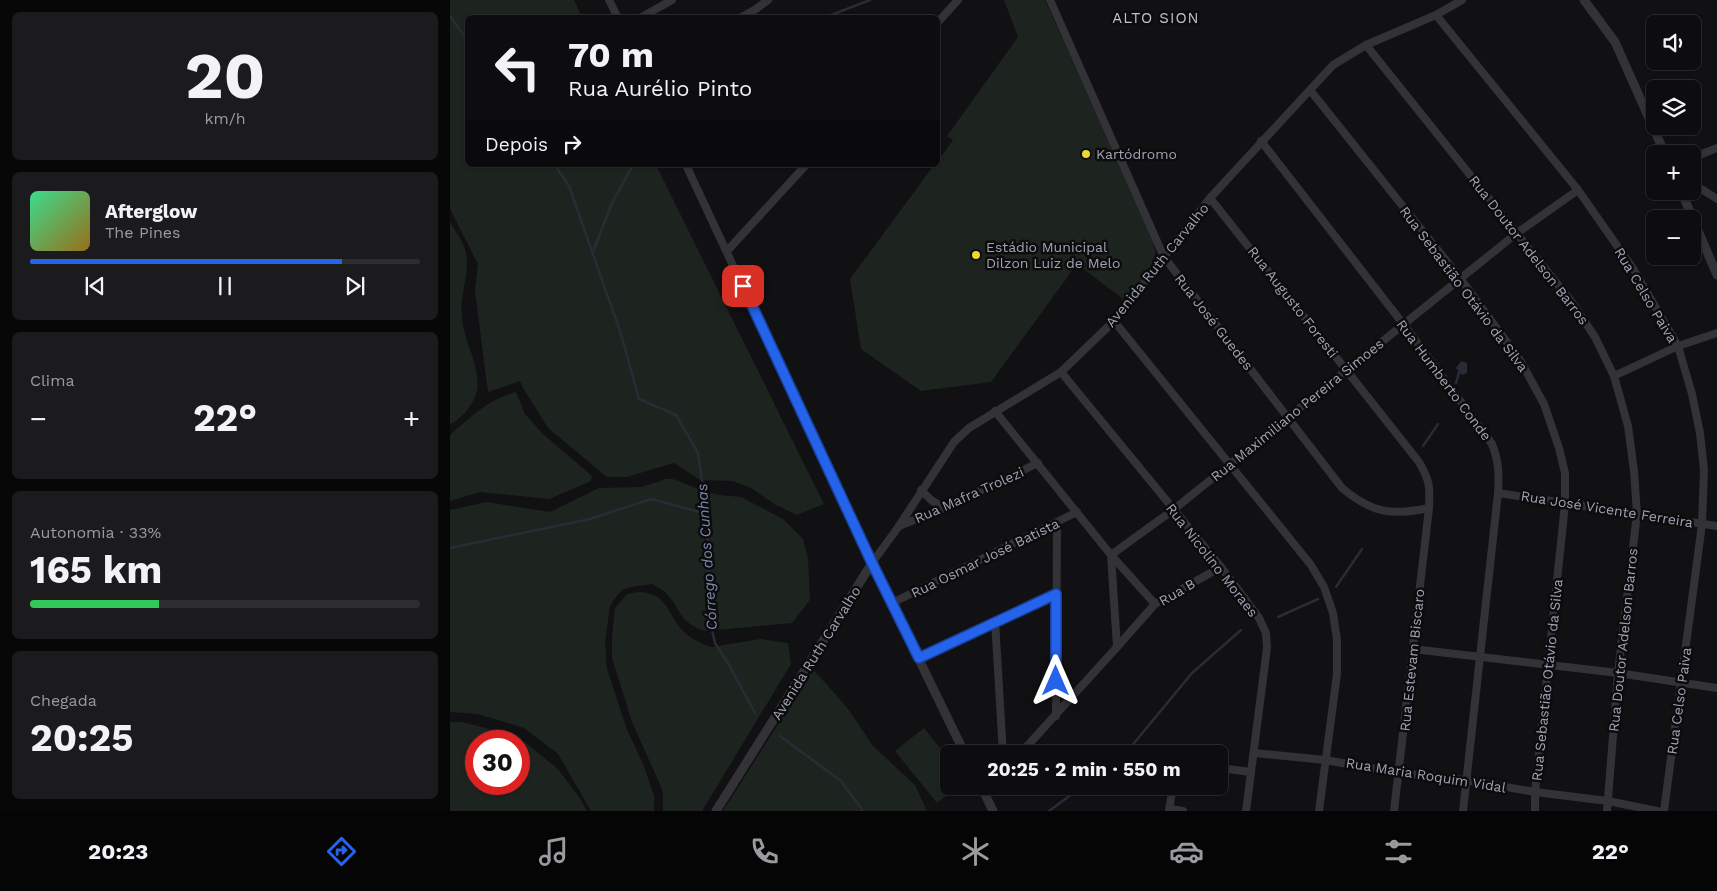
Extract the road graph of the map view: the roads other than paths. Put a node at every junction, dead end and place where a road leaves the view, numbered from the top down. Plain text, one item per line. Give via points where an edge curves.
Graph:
1 (609, 0) edge
2 (672, 0) edge
3 (768, 0) edge
4 (958, 0) edge
5 (1050, 0) edge
6 (1462, 0) edge
7 (1584, 0) edge
8 (616, 15) edge
9 (645, 15) edge
10 (745, 15) edge
11 (1436, 15) junction
12 (940, 20) edge
13 (1366, 45) junction
14 (1310, 90) junction
15 (1261, 141) junction
16 (1661, 145) edge
17 (1717, 148) edge
18 (1701, 154) edge
19 (687, 167) edge
20 (804, 167) edge
21 (1701, 189) edge
22 (1578, 190) junction
23 (1210, 198) junction
24 (1717, 199) edge
25 (1685, 200) edge
26 (1517, 233) junction
27 (727, 251) junction
28 (1164, 257) junction
29 (1717, 275) edge
30 (1460, 278) junction
31 (1114, 321) junction
32 (1404, 325) junction
33 (1717, 333) edge
34 (1678, 346) junction
35 (1347, 370) junction
36 (1061, 372) junction
37 (1614, 376) junction
38 (995, 411) junction
39 (1288, 417) junction
40 (1038, 463) junction
41 (1230, 464) junction
42 (921, 490) junction
43 (1498, 493) junction
44 (1565, 504) junction
45 (944, 508) junction
46 (1429, 508) junction
47 (1173, 510) junction
48 (1077, 512) junction
49 (1637, 514) junction
50 (1057, 522) junction
51 (1702, 524) junction
52 (899, 526) junction
53 (1717, 526) edge
54 (1111, 556) junction
55 (872, 563) junction
56 (1221, 567) junction
57 (1056, 594) junction
58 (892, 603) junction
59 (1155, 604) junction
60 (995, 621) junction
61 (1118, 647) junction
62 (1413, 649) junction
63 (1480, 656) junction
64 (919, 658) junction
65 (1549, 664) junction
66 (1618, 673) junction
67 (1682, 682) junction
68 (1717, 688) edge
69 (1056, 716) junction
70 (961, 745) edge
71 (1002, 745) edge
72 (1029, 745) edge
73 (1254, 753) junction
74 (1326, 760) junction
75 (1228, 769) edge
76 (1251, 772) junction
77 (1400, 772) junction
78 (1466, 780) junction
79 (1535, 792) junction
80 (985, 795) edge
81 (1172, 795) edge
82 (1608, 801) junction
83 (1169, 810) edge
84 (716, 811) edge
85 (993, 811) edge
86 (1183, 811) edge
87 (1246, 811) edge
88 (1319, 811) edge
89 (1394, 811) edge
90 (1462, 811) edge
91 (1535, 811) edge
92 (1606, 811) edge
93 (1657, 811) edge
94 (1664, 811) edge

1 - 8 street
2 - 9 street
3 - 10 street
4 - 12 street
5 - 28 street, Rua José Guedes
6 - 11 street, Avenida Ruth Carvalho
7 - 16 street via 1615,42
11 - 13 street, Avenida Ruth Carvalho
11 - 22 street, Rua Celso Paiva
13 - 14 street, Avenida Ruth Carvalho via 1332,65
13 - 26 street, Rua Doutor Adelson Barros
14 - 15 street, Avenida Ruth Carvalho
14 - 30 street, Rua Sebastião Otávio da Silva
15 - 23 street, Avenida Ruth Carvalho
15 - 32 street, Rua Humberto Conde
17 - 18 street
19 - 27 street
20 - 27 street
21 - 24 street
22 - 26 street, Rua Maximiliano Pereira Simoes
22 - 34 street, Rua Celso Paiva via 1634,270
23 - 28 street, Avenida Ruth Carvalho
23 - 35 street, Rua Augusto Foresti
25 - 29 street
26 - 30 street, Rua Maximiliano Pereira Simoes
26 - 37 street, Rua Doutor Adelson Barros via 1571,300 1595,337
27 - 55 street
28 - 31 street, Avenida Ruth Carvalho
28 - 39 street, Rua José Guedes
30 - 32 street, Rua Maximiliano Pereira Simoes
30 - 44 street, Rua Sebastião Otávio da Silva via 1520,360 1544,404 1565,473
31 - 36 street, Avenida Ruth Carvalho
31 - 41 street
32 - 35 street, Rua Maximiliano Pereira Simoes
32 - 43 street, Rua Humberto Conde via 1492,444 1498,458
33 - 34 street
34 - 37 street
34 - 51 street, Rua Celso Paiva via 1700,433 1704,470
35 - 39 street, Rua Maximiliano Pereira Simoes
35 - 46 street, Rua Augusto Foresti via 1426,475 1430,486
36 - 38 street, Avenida Ruth Carvalho
36 - 47 street, Rua Nicolino Moraes
37 - 49 street, Rua Doutor Adelson Barros via 1628,426
38 - 40 street
38 - 42 street, Avenida Ruth Carvalho via 954,442
39 - 41 street, Rua Maximiliano Pereira Simoes
39 - 46 street, Rua José Guedes via 1342,488 1357,501 1394,513
40 - 45 street, Rua Mafra Trolezi
40 - 48 street
41 - 47 street, Rua Maximiliano Pereira Simoes
41 - 74 street via 1311,565 1324,587 1333,613 1337,674
42 - 45 street
42 - 52 street, Avenida Ruth Carvalho
43 - 44 street, Rua José Vicente Ferreira
43 - 63 street, Rua Humberto Conde
44 - 49 street, Rua José Vicente Ferreira
44 - 65 street, Rua Sebastião Otávio da Silva
45 - 52 street, Rua Mafra Trolezi
46 - 62 street, Rua Estevam Biscaro
47 - 54 street, Rua Maximiliano Pereira Simoes
47 - 56 street, Rua Nicolino Moraes
48 - 50 street, Rua Osmar José Batista
48 - 54 street
49 - 51 street, Rua José Vicente Ferreira
49 - 66 street, Rua Doutor Adelson Barros
50 - 57 street
50 - 58 street, Rua Osmar José Batista
51 - 53 street, Rua José Vicente Ferreira
51 - 67 street, Rua Celso Paiva
52 - 55 street, Avenida Ruth Carvalho
54 - 59 street
54 - 61 street
55 - 58 street
55 - 84 street, Avenida Ruth Carvalho
56 - 59 street, Rua B
56 - 73 street, Rua Nicolino Moraes via 1259,618 1266,633
57 - 60 street
57 - 69 street
58 - 64 street
59 - 61 street, Rua B
60 - 64 street
60 - 71 street
61 - 69 street, Rua B
62 - 63 street
62 - 77 street, Rua Estevam Biscaro
63 - 65 street
63 - 78 street, Rua Humberto Conde
64 - 70 street
65 - 66 street
65 - 79 street, Rua Sebastião Otávio da Silva
66 - 67 street
66 - 82 street, Rua Doutor Adelson Barros
67 - 68 street
67 - 94 street, Rua Celso Paiva
69 - 72 street, Rua B
73 - 74 street, Rua Maria Roquim Vidal
73 - 76 street, Rua Nicolino Moraes
74 - 77 street, Rua Maria Roquim Vidal
74 - 88 street
75 - 76 street
76 - 87 street, Rua Nicolino Moraes
77 - 78 street, Rua Maria Roquim Vidal
77 - 89 street, Rua Estevam Biscaro
78 - 79 street, Rua Maria Roquim Vidal
78 - 90 street, Rua Humberto Conde
79 - 82 street, Rua Maria Roquim Vidal
79 - 91 street, Rua Sebastião Otávio da Silva
80 - 85 street
81 - 83 street
82 - 92 street, Rua Doutor Adelson Barros
82 - 93 street, Rua Maria Roquim Vidal
83 - 86 street

